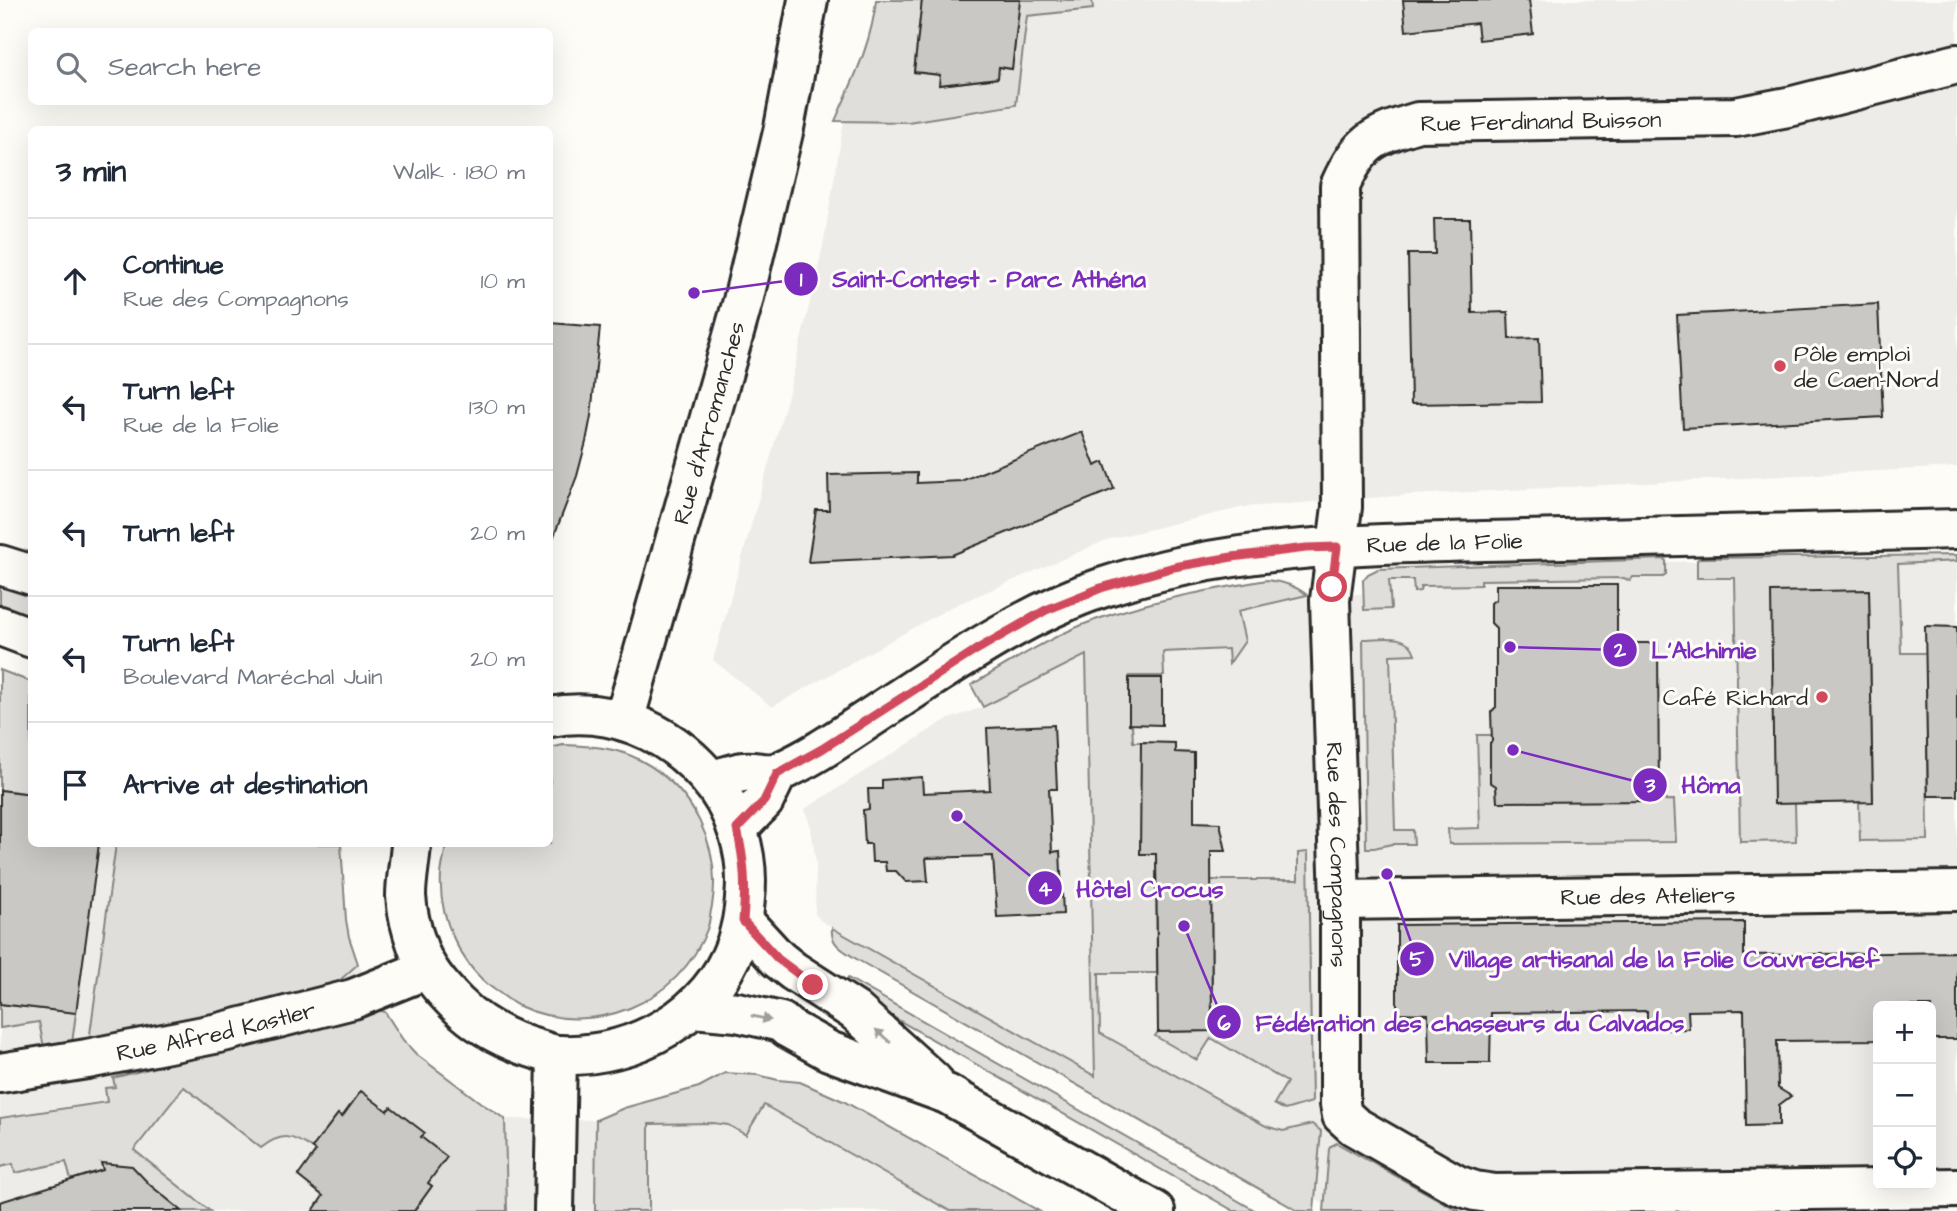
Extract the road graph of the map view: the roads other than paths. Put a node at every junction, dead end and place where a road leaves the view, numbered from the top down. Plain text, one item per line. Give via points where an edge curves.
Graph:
1 (808, 0) edge
2 (1957, 64) edge
3 (1957, 529) edge
4 (1337, 547) junction
5 (0, 565) edge
6 (28, 574) edge
7 (0, 626) edge
8 (28, 636) edge
9 (553, 716) edge
10 (624, 720) junction
11 (777, 774) junction
12 (711, 780) junction
13 (737, 829) junction
14 (411, 847) edge
15 (1957, 891) edge
16 (1340, 900) junction
17 (743, 921) junction
18 (427, 969) junction
19 (693, 1008) junction
20 (557, 1055) junction
21 (0, 1073) edge
22 (947, 1094) junction
23 (1957, 1188) edge
24 (554, 1211) edge
25 (1155, 1211) edge

1 - 10 street, Rue d'Arromanches via 784,128 743,301
2 - 4 street, Rue Ferdinand Buisson via 1736,117 1418,122 1369,141 1350,164 1340,186 1342,507
3 - 4 street, Rue de la Folie
4 - 11 street, Rue de la Folie via 1174,567 1046,610
4 - 16 street, Rue des Compagnons via 1330,600
5 - 6 street
7 - 8 street
9 - 10 street
10 - 12 street via 673,744
11 - 12 street via 746,771
11 - 13 street via 764,801
12 - 13 street
13 - 17 street via 746,888
14 - 18 street via 407,896 412,931
15 - 16 street, Rue des Ateliers
16 - 23 street, Rue des Compagnons via 1342,1115 1457,1185 1495,1194
17 - 19 street via 724,968
22 -> 17 street via 855,1011 778,959
18 - 20 street via 468,1015 495,1034
18 - 21 street, Rue Alfred Kastler via 354,999 219,1033
19 - 20 street via 643,1041 608,1051
19 -> 22 street via 781,1022 829,1051
20 - 24 street
22 - 25 street

